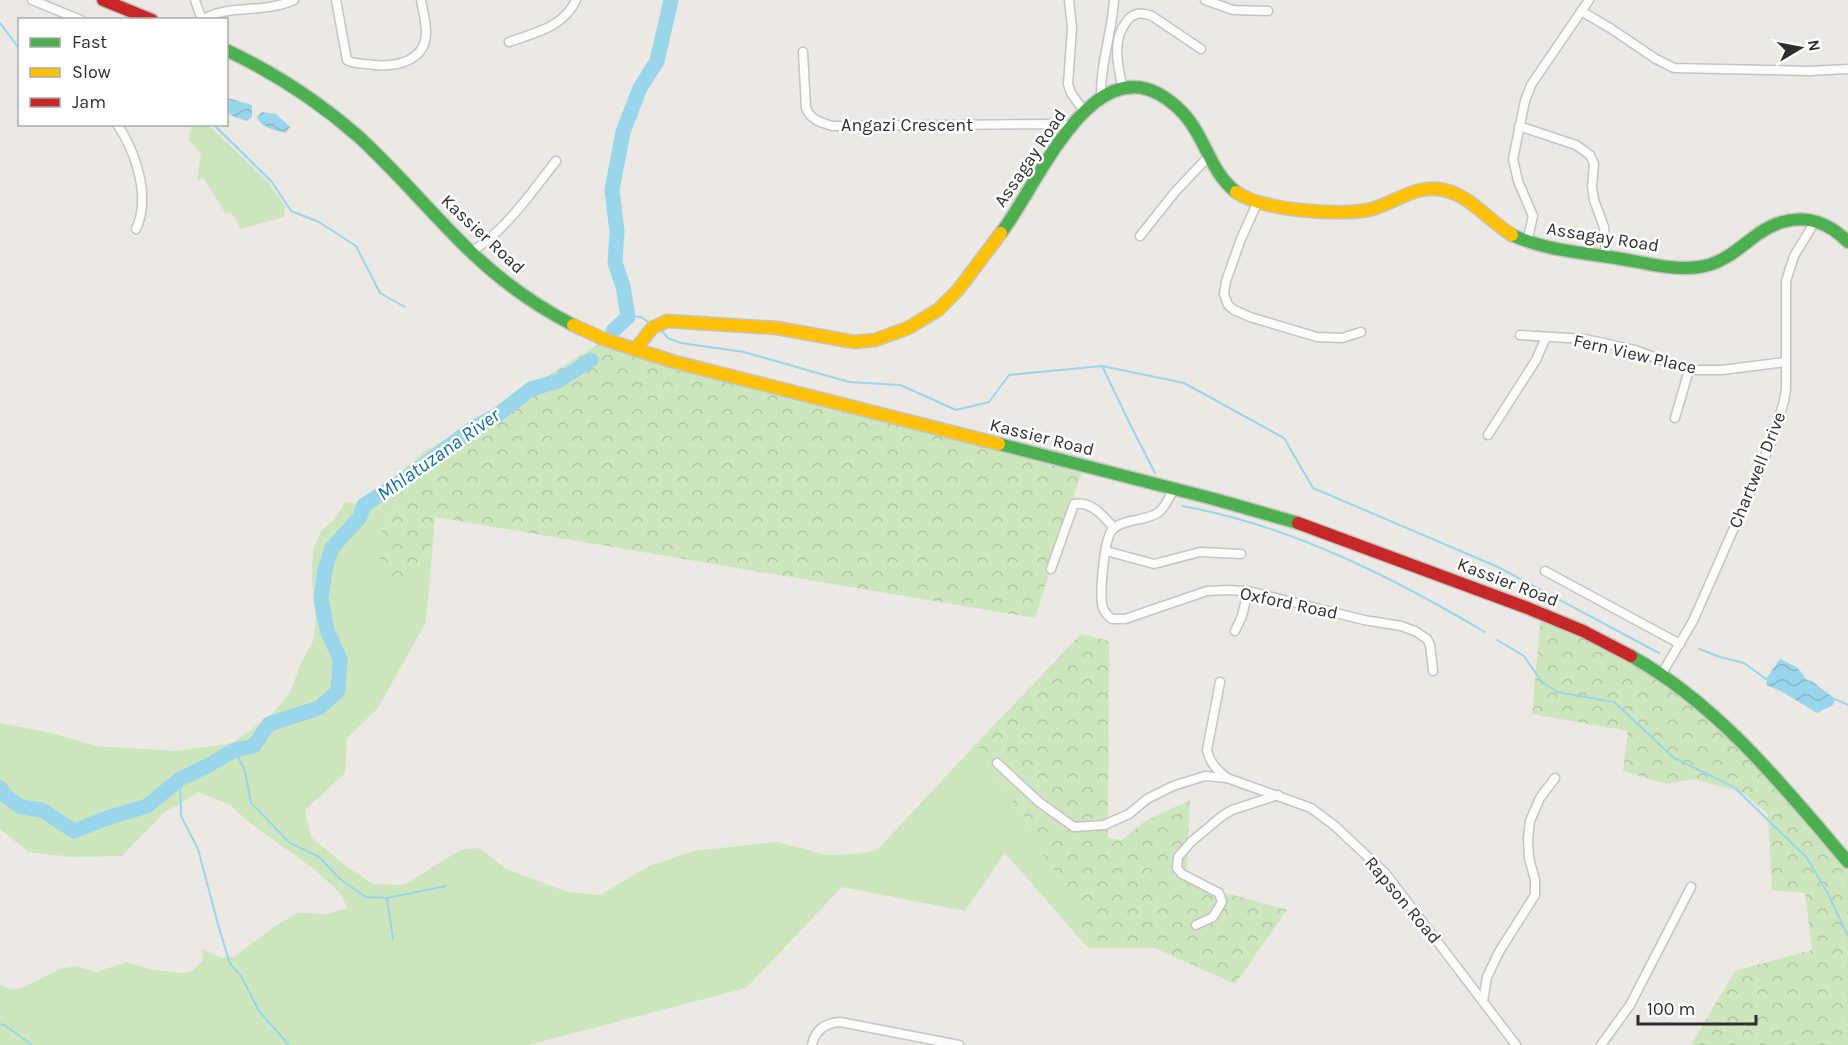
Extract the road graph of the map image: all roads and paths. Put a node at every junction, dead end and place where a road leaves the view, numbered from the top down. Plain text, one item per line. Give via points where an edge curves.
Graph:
1 (32, 0) edge
2 (104, 0) edge
3 (195, 0) edge
4 (294, 0) edge
5 (336, 0) edge
6 (421, 0) edge
7 (576, 0) edge
8 (1069, 0) edge
9 (1114, 0) edge
10 (1204, 0) edge
11 (1590, 0) edge
12 (1268, 11) dead end
13 (1581, 11) junction
14 (76, 18) edge
15 (147, 18) edge
16 (201, 18) edge
17 (206, 18) edge
18 (509, 42) dead end
19 (1201, 49) dead end
20 (228, 51) edge
21 (803, 52) dead end
22 (1848, 69) edge
23 (1123, 89) junction
24 (1101, 98) junction
25 (1084, 111) junction
26 (118, 126) edge
27 (1071, 126) junction
28 (1519, 126) junction
29 (1209, 156) junction
30 (556, 160) dead end
31 (1258, 201) junction
32 (1816, 220) junction
33 (136, 229) dead end
34 (1140, 236) dead end
35 (1527, 242) junction
36 (1848, 242) edge
37 (471, 252) junction
38 (1606, 256) junction
39 (1361, 332) dead end
40 (1520, 335) dead end
41 (1546, 337) junction
42 (635, 350) junction
43 (1785, 362) junction
44 (1689, 370) junction
45 (1675, 418) dead end
46 (1488, 435) dead end
47 (1174, 488) junction
48 (1114, 528) junction
49 (1106, 551) junction
50 (1241, 554) dead end
51 (1051, 570) dead end
52 (1545, 571) dead end
53 (1248, 591) junction
54 (1235, 631) dead end
55 (1680, 644) junction
56 (1433, 671) dead end
57 (1661, 675) junction
58 (1220, 682) dead end
59 (998, 763) dead end
60 (1227, 778) junction
61 (1555, 778) dead end
62 (1278, 795) junction
63 (1848, 862) edge
64 (1691, 887) dead end
65 (1196, 925) dead end
66 (1483, 1001) junction
67 (812, 1045) edge
68 (959, 1045) edge
69 (1516, 1045) edge
70 (1601, 1045) edge

1 - 14 street
2 - 15 main road
3 - 16 street
4 - 17 street via 271,8 215,13
5 - 6 street via 347,60 393,66 411,60 424,44
7 - 18 street via 566,16 552,26
8 - 25 street via 1072,28 1068,84
9 - 24 street
10 - 12 street via 1233,10
11 - 13 street
13 - 22 street via 1674,68
13 - 28 street via 1529,89
19 - 23 street via 1152,16 1134,15 1123,26 1118,41
20 - 37 main road, Kassier Road via 284,78 337,116
21 - 27 street, Angazi Crescent via 806,108 815,120 832,126
23 - 24 main road, Assagay Road
23 - 29 main road, Assagay Road via 1145,89 1170,102 1191,121
24 - 25 main road, Assagay Road
25 - 27 main road, Assagay Road
26 - 33 street via 133,154 140,184 141,219
27 - 42 main road, Assagay Road via 1016,214 956,293 936,311 901,332 871,341 848,342 791,329 667,321 654,326
28 - 35 street via 1514,163 1533,216
28 - 38 street via 1576,145 1590,155 1594,164 1594,200 1604,227
29 - 31 main road, Assagay Road via 1230,187
29 - 34 street
30 - 37 street via 524,203 486,243
31 - 35 main road, Assagay Road via 1350,213 1369,210 1421,190 1438,189 1466,200
31 - 39 street via 1226,281 1224,294 1228,305 1250,317 1317,337 1342,338
32 - 36 main road via 1830,225
32 - 38 main road, Assagay Road via 1801,219 1772,226 1731,256 1704,267
32 - 43 street, Chartwell Drive via 1794,256 1786,281
35 - 38 main road, Assagay Road
37 - 42 main road, Kassier Road via 540,306 585,331
40 - 41 street, Fern View Place
41 - 44 street, Fern View Place via 1585,339 1635,350
41 - 46 street via 1536,360
42 - 47 main road, Kassier Road
43 - 44 street, Fern View Place
43 - 55 street, Chartwell Drive via 1784,401 1772,440
44 - 45 street
47 - 48 street via 1164,507 1155,514
47 - 57 main road, Kassier Road via 1323,531 1473,587 1589,635
48 - 49 street, Oxford Road
48 - 51 street via 1093,507 1074,504
49 - 50 street via 1154,564 1200,552
49 - 53 street, Oxford Road via 1102,602 1115,620 1207,591
52 - 55 street
53 - 54 street
53 - 56 street, Oxford Road via 1421,634 1432,654
55 - 57 street, Chartwell Drive
57 - 63 main road, Kassier Road via 1746,746
58 - 60 street via 1207,750 1215,769
59 - 60 street, Rapson Road via 1039,802 1074,827 1088,828 1128,814 1147,799 1195,778
60 - 62 street, Rapson Road
61 - 66 street via 1530,821 1529,858 1535,895 1499,952 1487,977
62 - 65 street via 1222,816 1178,857 1182,874 1219,893 1222,902 1213,917
62 - 66 street, Rapson Road via 1321,814 1386,874
64 - 70 street via 1630,1005
66 - 69 street, Rapson Road
67 - 68 street via 827,1023 847,1022

